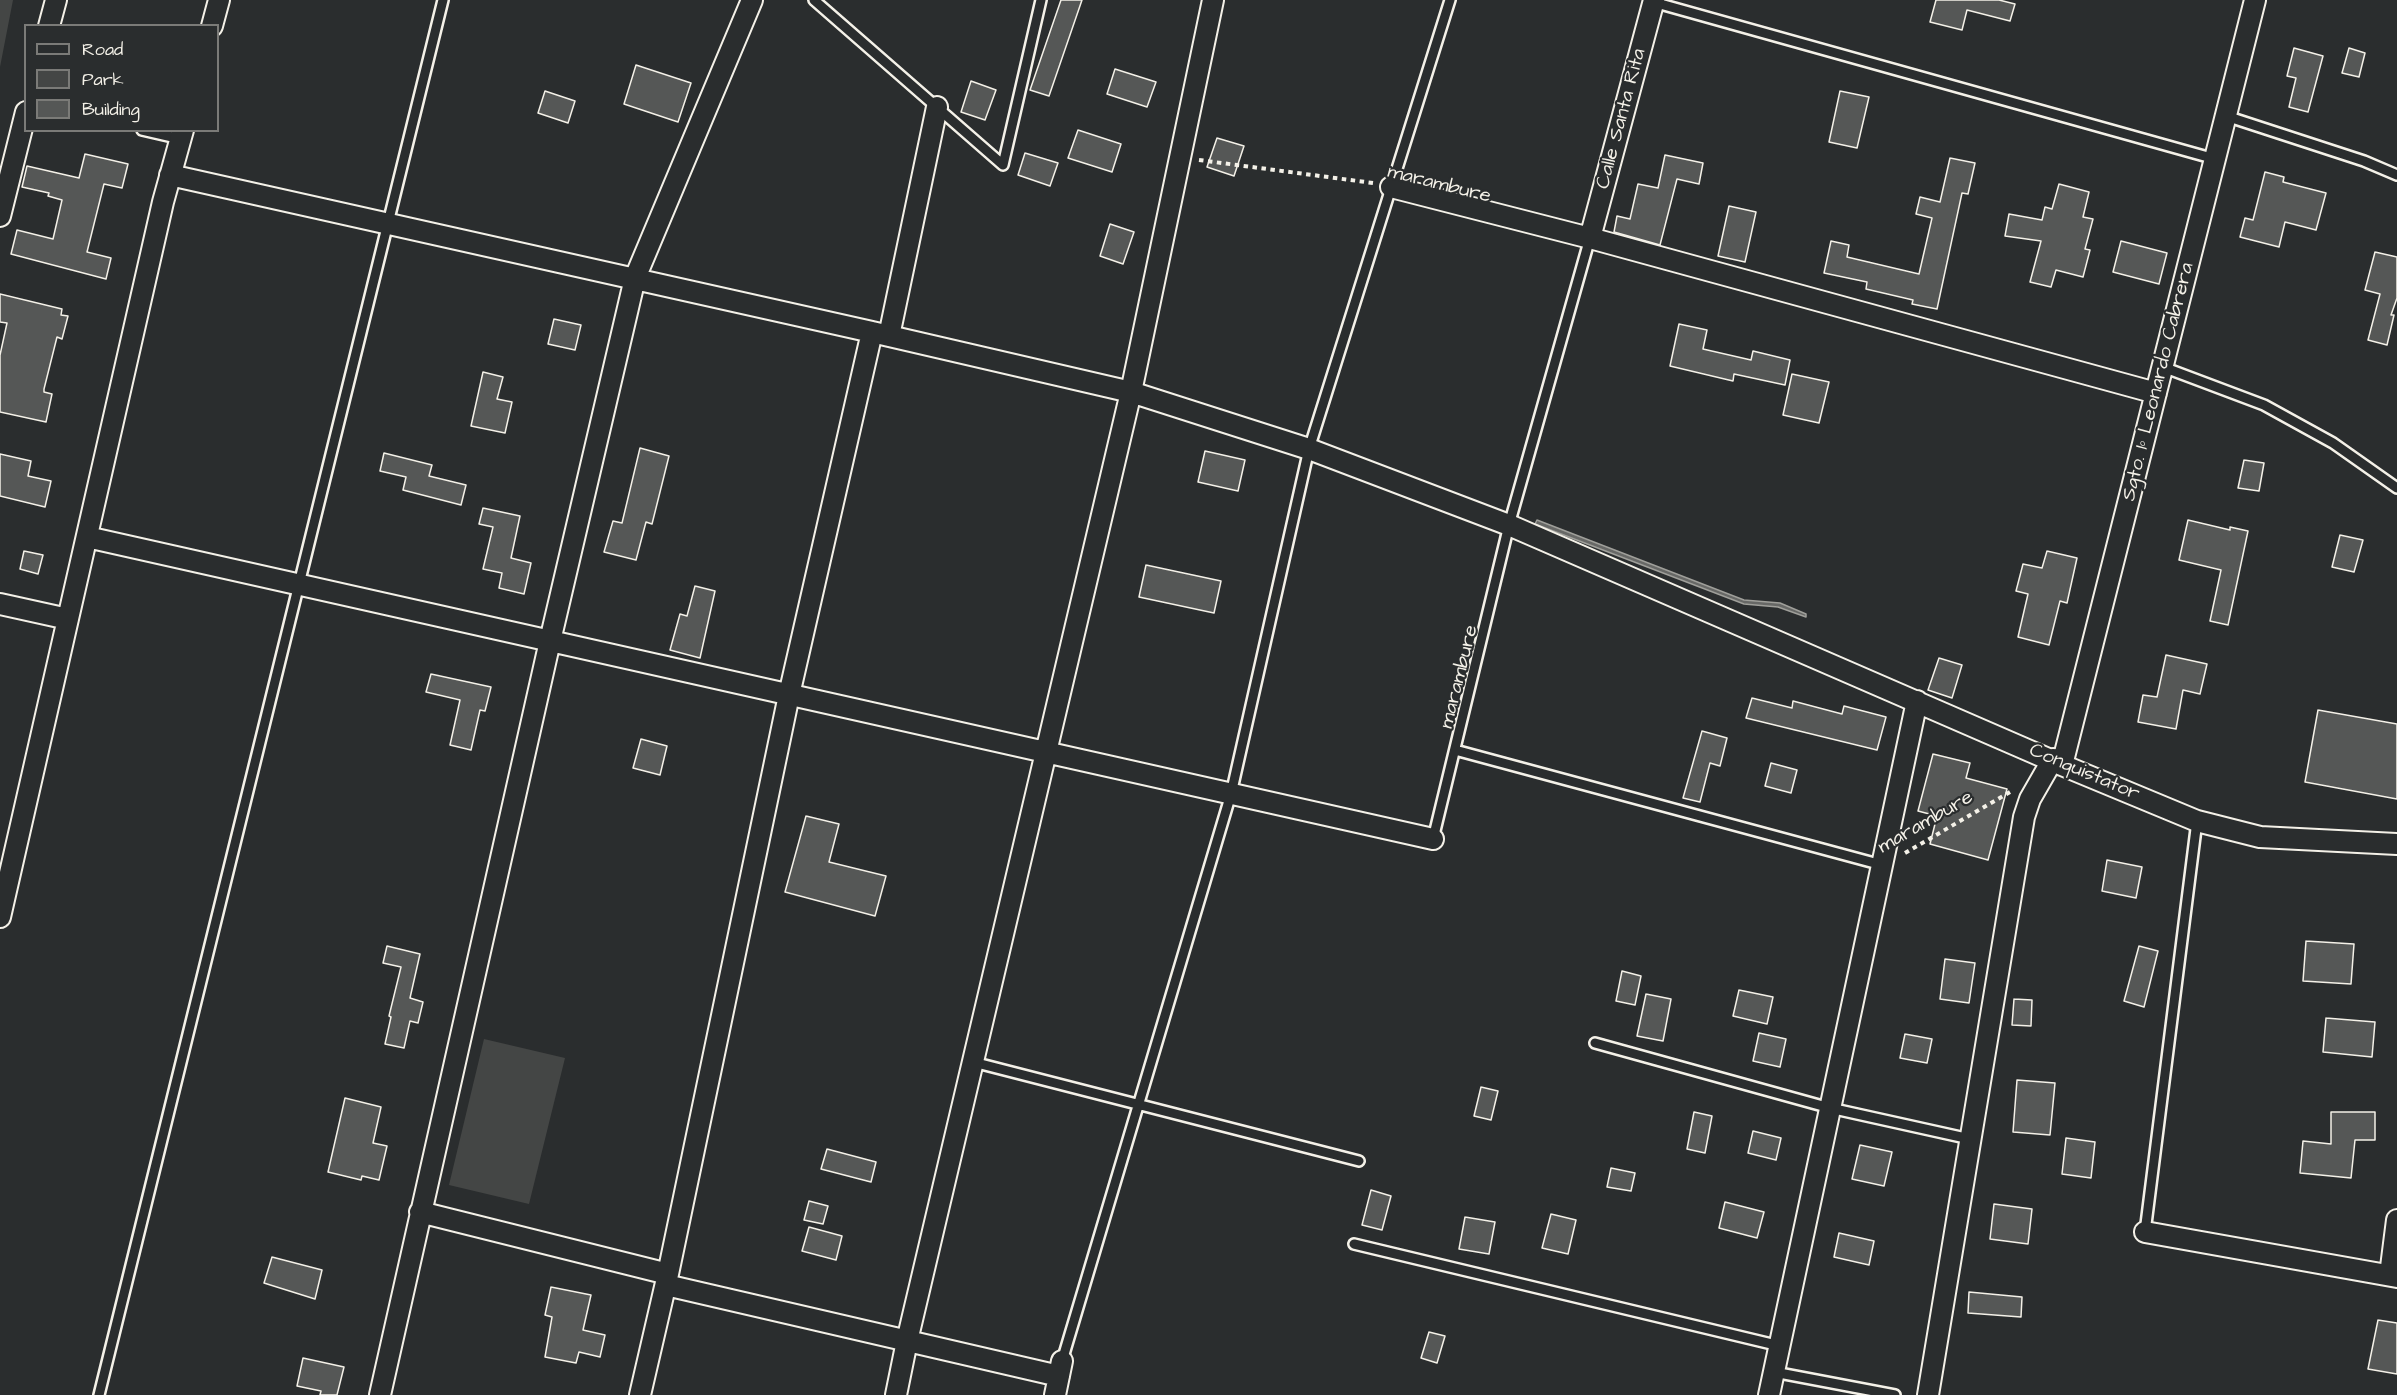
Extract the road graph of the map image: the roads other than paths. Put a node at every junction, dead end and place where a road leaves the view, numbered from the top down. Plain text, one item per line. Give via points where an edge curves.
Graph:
1 (56, 0) edge
2 (219, 0) edge
3 (443, 0) edge
4 (752, 0) edge
5 (814, 0) edge
6 (1041, 0) edge
7 (1213, 0) edge
8 (1450, 0) edge
9 (2255, 0) edge
10 (1653, 1) edge
11 (50, 24) edge
12 (213, 24) edge
13 (937, 107) junction
14 (2226, 116) junction
15 (24, 120) edge
16 (158, 132) edge
17 (182, 135) edge
18 (2215, 159) junction
19 (170, 175) junction
20 (2397, 175) edge
21 (1383, 185) junction
22 (0, 216) edge
23 (388, 224) junction
24 (1590, 238) junction
25 (635, 278) junction
26 (880, 334) junction
27 (2163, 367) junction
28 (1131, 392) junction
29 (2156, 393) junction
30 (1309, 449) junction
31 (2397, 488) edge
32 (1509, 525) junction
33 (87, 537) junction
34 (299, 585) junction
35 (0, 604) edge
36 (68, 619) junction
37 (550, 641) junction
38 (789, 695) junction
39 (1917, 701) junction
40 (1455, 750) junction
41 (1046, 752) junction
42 (2058, 762) junction
43 (1232, 794) junction
44 (2197, 821) junction
45 (1433, 839) joint
46 (2397, 844) edge
47 (1890, 861) junction
48 (0, 917) edge
49 (1595, 1043) dead end
50 (973, 1062) junction
51 (1138, 1104) junction
52 (1830, 1108) junction
53 (1971, 1139) junction
54 (1359, 1161) dead end
55 (420, 1212) junction
56 (2397, 1220) edge
57 (2145, 1232) joint
58 (1354, 1244) dead end
59 (2394, 1276) edge
60 (667, 1279) junction
61 (907, 1341) junction
62 (1780, 1346) junction
63 (1774, 1372) junction
64 (1058, 1378) edge
65 (99, 1395) edge
66 (380, 1395) edge
67 (640, 1395) edge
68 (896, 1395) edge
69 (1770, 1395) edge
70 (1895, 1395) edge
71 (1928, 1395) edge

1 - 11 street
2 - 12 street
3 - 23 lane
4 - 25 street
5 - 13 lane
6 - 13 lane via 1003,165
7 - 28 street
8 - 21 lane
9 - 14 street, Sgto. 1º Leonardo Cabrera
10 - 18 lane
10 - 24 street, Calle Santa Rita
13 - 26 street
14 - 18 street, Sgto. 1º Leonardo Cabrera
14 - 20 lane
15 - 22 street
16 - 17 lane
17 - 19 street
18 - 27 street, Sgto. 1º Leonardo Cabrera
19 - 23 street, Conquistator
19 - 33 street
21 - 24 street
21 - 30 lane
23 - 25 street, Conquistator
23 - 34 lane
24 - 29 street
24 - 32 lane
25 - 26 street, Conquistator
25 - 37 street
26 - 28 street, Conquistator
26 - 38 street
27 - 29 street, Sgto. 1º Leonardo Cabrera
27 - 31 lane via 2264,405 2333,442
28 - 30 street, Conquistator
28 - 41 street
29 - 42 street, Sgto. 1º Leonardo Cabrera
30 - 32 street, Conquistator
30 - 43 lane
32 - 39 street, Conquistator
32 - 40 lane
33 - 34 street
33 - 36 street
34 - 37 street
34 - 65 lane
35 - 36 street
36 - 48 street
37 - 38 street
37 - 55 street
38 - 41 street
38 - 60 street
39 - 42 street, Conquistator
39 - 47 street
40 - 45 lane
40 - 47 lane
41 - 43 street
41 - 50 street
42 - 44 street, Conquistator
42 - 53 street, Sgto. 1º Leonardo Cabrera via 2030,799 2024,817
43 - 45 street
43 - 51 lane
44 - 46 street, Conquistator via 2260,837
44 - 57 lane
47 - 52 street
49 - 52 lane
50 - 51 lane
50 - 61 street
51 - 54 lane
51 - 64 lane
52 - 53 lane
52 - 62 street
53 - 71 street, Sgto. 1º Leonardo Cabrera
55 - 60 street
55 - 66 street
56 - 59 street
57 - 59 street
58 - 62 lane
60 - 61 street
60 - 67 street
61 - 64 street
61 - 68 street
62 - 63 street
63 - 69 street
63 - 70 lane

